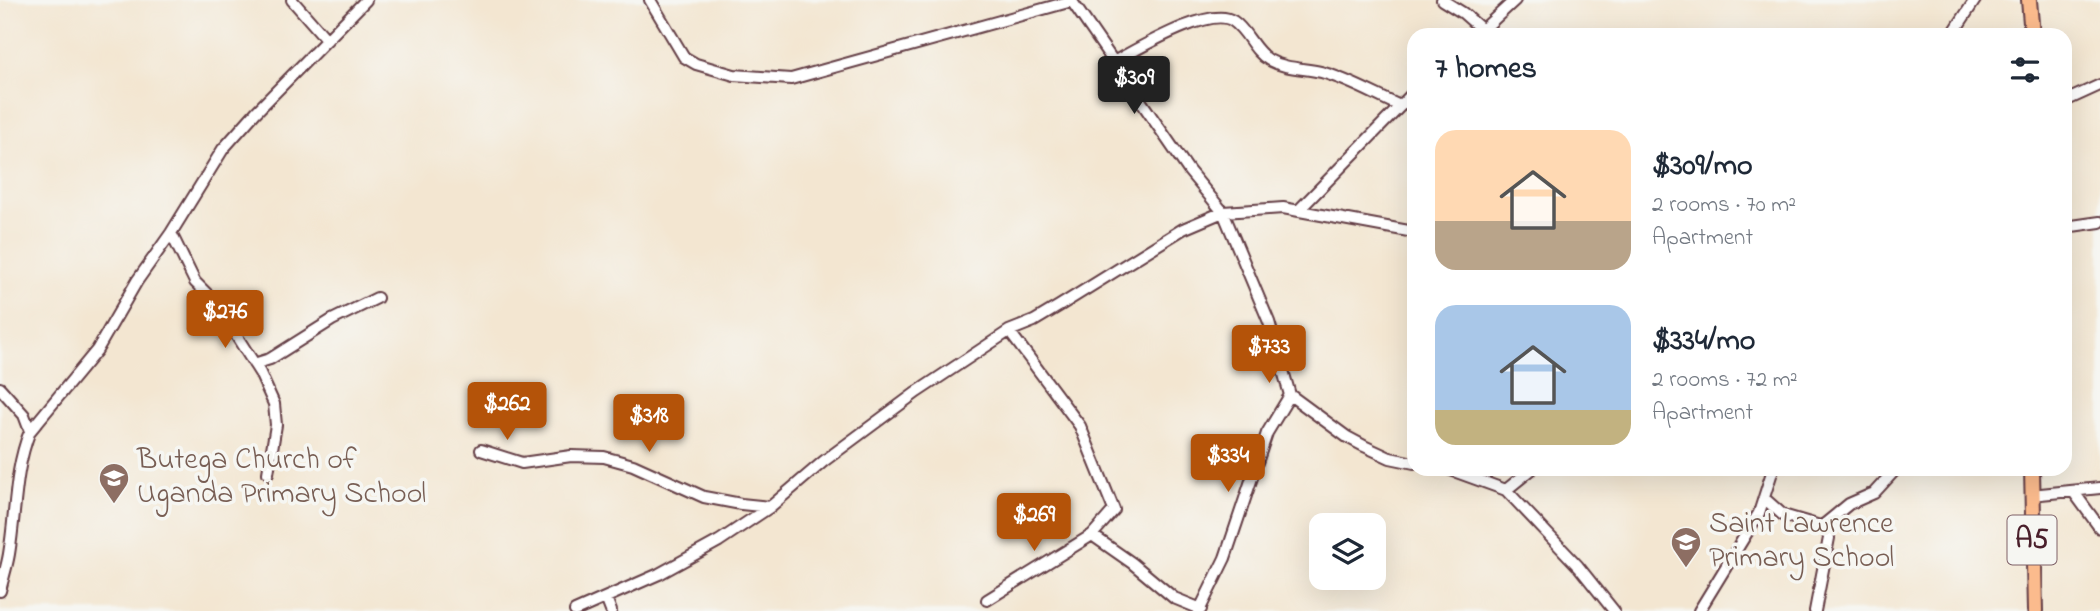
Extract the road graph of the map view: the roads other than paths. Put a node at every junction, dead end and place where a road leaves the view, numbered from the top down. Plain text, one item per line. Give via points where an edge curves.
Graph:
1 (292, 0) edge
2 (366, 0) edge
3 (650, 0) edge
4 (1072, 0) edge
5 (1442, 0) edge
6 (1516, 0) edge
7 (1975, 0) edge
8 (2029, 0) edge
9 (1477, 28) edge
10 (1488, 28) edge
11 (1957, 28) edge
12 (2031, 28) edge
13 (327, 40) junction
14 (1115, 61) junction
15 (2100, 85) edge
16 (2072, 98) edge
17 (1407, 99) edge
18 (1400, 106) junction
19 (1298, 211) junction
20 (1223, 212) junction
21 (2100, 222) edge
22 (2072, 226) edge
23 (1407, 231) edge
24 (172, 233) junction
25 (377, 298) dead end
26 (1009, 331) junction
27 (254, 364) junction
28 (0, 388) edge
29 (1290, 395) junction
30 (30, 431) junction
31 (481, 450) dead end
32 (1407, 462) edge
33 (268, 473) dead end
34 (1471, 476) edge
35 (1523, 476) edge
36 (1771, 476) edge
37 (1890, 476) edge
38 (2032, 476) edge
39 (2100, 488) edge
40 (1506, 489) junction
41 (2073, 491) junction
42 (2031, 495) junction
43 (1765, 499) junction
44 (770, 507) junction
45 (1821, 527) junction
46 (2100, 528) edge
47 (1092, 535) junction
48 (0, 590) edge
49 (606, 598) junction
50 (987, 600) dead end
51 (1200, 610) edge
52 (575, 611) edge
53 (611, 611) edge
54 (1614, 611) edge
55 (1699, 611) edge
56 (1815, 611) edge
57 (2035, 611) edge

1 - 13 street
2 - 13 street
3 - 4 street via 684,57 696,64 734,75 791,79
4 - 14 street
5 - 9 street
6 - 10 street
7 - 11 street
8 - 12 main road
13 - 24 street via 223,149
14 - 18 street via 1216,16 1233,21 1269,60 1321,72
14 - 20 street via 1189,171
15 - 16 street
17 - 18 street
18 - 19 street
19 - 20 street
19 - 23 street
20 - 26 street via 1183,229 1051,311
20 - 29 street via 1269,322
21 - 22 street
24 - 27 street via 195,282 215,302
24 - 30 street via 137,281 97,350
25 - 27 street via 271,359
26 - 44 street via 824,461
26 - 47 street via 1080,426 1105,483 1114,510
27 - 33 street via 276,412
28 - 30 street via 24,415
29 - 32 street via 1347,437
29 - 51 street via 1267,433 1224,558
30 - 48 street
31 - 44 street via 522,463 604,457 634,465 704,497
34 - 40 street
35 - 40 street
36 - 43 street
37 - 45 street via 1874,493 1849,504
38 - 42 main road, A5
39 - 41 street
40 - 54 street
41 - 42 street
41 - 46 street
42 - 57 main road, A5
43 - 45 street via 1783,515
43 - 55 street
44 - 49 street via 694,555
45 - 56 street via 1829,534
47 - 50 street
47 - 51 street via 1174,598
49 - 52 street
49 - 53 street

